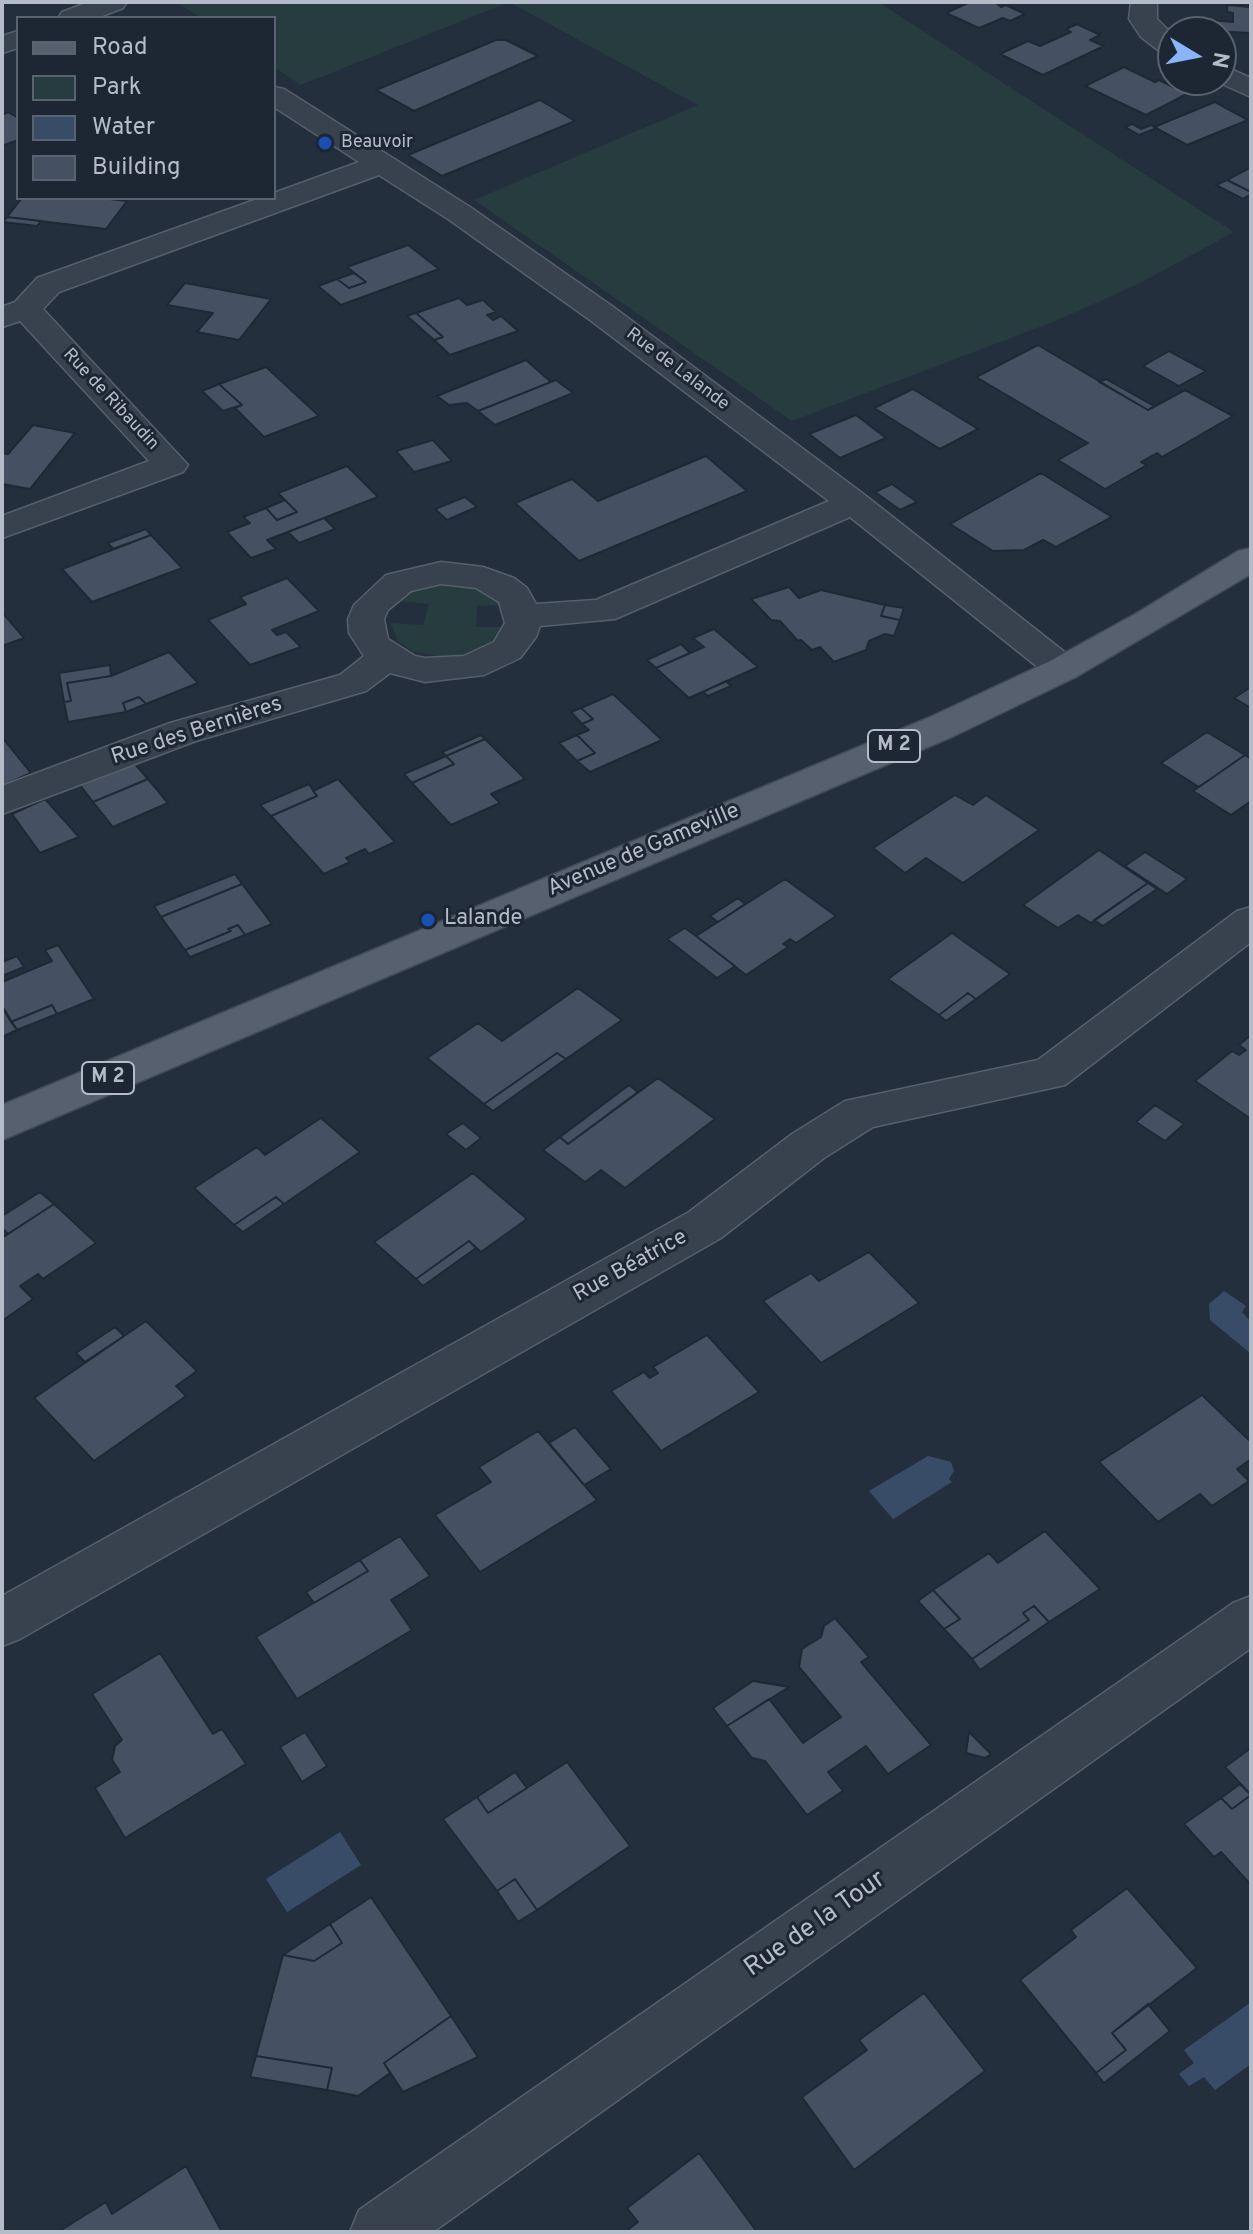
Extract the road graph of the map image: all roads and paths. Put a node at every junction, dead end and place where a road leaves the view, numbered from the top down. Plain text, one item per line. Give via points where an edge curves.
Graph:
1 (1144, 2) edge
2 (122, 4) edge
3 (79, 16) edge
4 (1157, 36) edge
5 (276, 96) edge
6 (382, 164) junction
7 (14, 313) edge
8 (854, 503) junction
9 (2, 528) edge
10 (1251, 559) edge
11 (522, 616) junction
12 (387, 657) junction
13 (1063, 669) junction
14 (2, 801) edge
15 (1251, 921) edge
16 (2, 1123) edge
17 (1251, 1619) edge
18 (2, 1623) edge
19 (381, 2232) edge

1 - 4 street via 1143,19
2 - 3 street
5 - 6 street, Rue de Lalande
6 - 7 street, Rue de Ribaudin via 48,285
6 - 8 street, Rue de Lalande via 601,313
7 - 9 street, Rue de Ribaudin via 171,465
8 - 11 street via 602,611
8 - 13 street, Rue de Lalande
10 - 13 main road, M 2
11 - 12 street via 518,637 507,650 471,667 425,670
11 - 12 street via 514,596 483,578 419,576 383,593 366,619 374,646
12 - 14 street, Rue des Bernières via 353,683 183,732
13 - 16 main road, Avenue de Gameville / M 2 via 941,727
15 - 18 street, Rue Béatrice via 1050,1074 861,1113 808,1146 705,1225
17 - 19 street, Rue de la Tour

